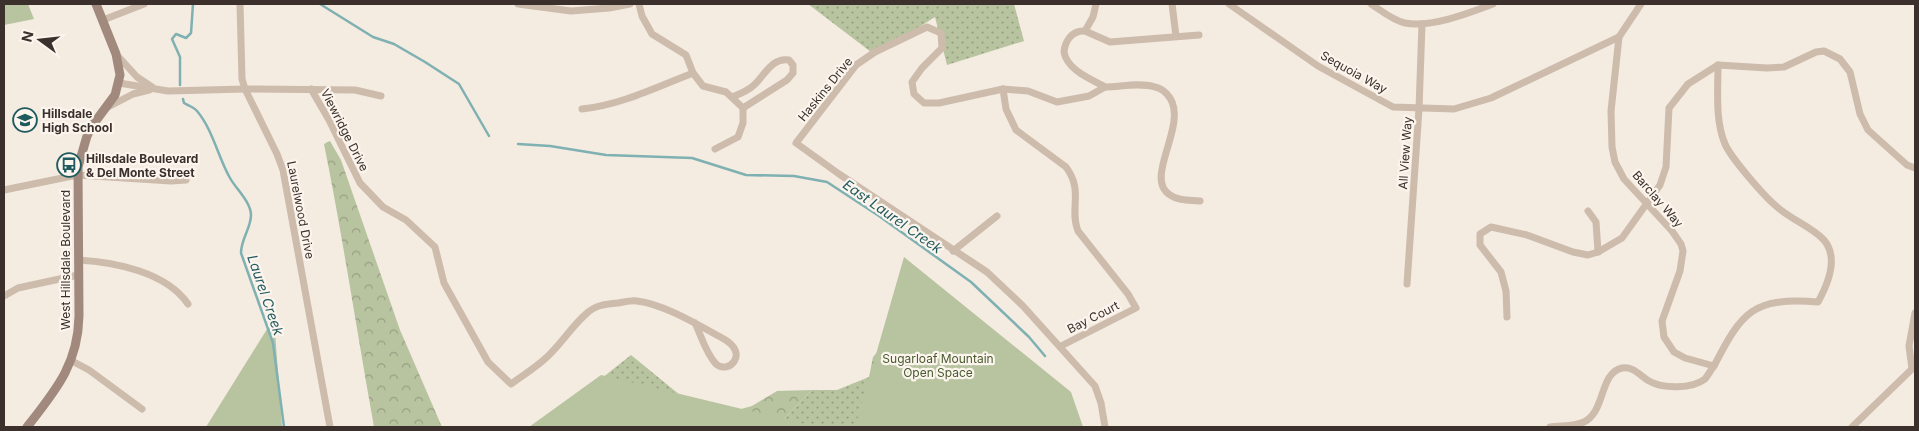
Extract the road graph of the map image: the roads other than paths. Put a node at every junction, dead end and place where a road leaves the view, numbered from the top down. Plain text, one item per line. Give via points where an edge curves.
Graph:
1 (96, 4) edge
2 (144, 4) edge
3 (240, 4) edge
4 (518, 4) edge
5 (630, 4) edge
6 (639, 4) edge
7 (1096, 4) edge
8 (1172, 4) edge
9 (1229, 4) edge
10 (1371, 4) edge
11 (1493, 4) edge
12 (1641, 4) edge
13 (103, 20) junction
14 (1422, 24) junction
15 (1085, 31) junction
16 (1199, 35) dead end
17 (1176, 36) junction
18 (1619, 37) junction
19 (116, 54) junction
20 (1718, 65) junction
21 (693, 73) junction
22 (119, 83) junction
23 (1105, 87) junction
24 (245, 88) junction
25 (1003, 88) junction
26 (311, 89) junction
27 (159, 90) junction
28 (381, 96) dead end
29 (732, 97) junction
30 (106, 108) junction
31 (743, 108) junction
32 (1419, 109) junction
33 (582, 110) dead end
34 (714, 149) dead end
35 (1915, 168) edge
36 (77, 175) junction
37 (186, 180) dead end
38 (4, 190) edge
39 (1200, 201) dead end
40 (1646, 204) junction
41 (1588, 211) dead end
42 (997, 216) dead end
43 (953, 250) junction
44 (1598, 252) junction
45 (78, 260) junction
46 (78, 275) junction
47 (1406, 284) dead end
48 (4, 296) edge
49 (188, 304) dead end
50 (1915, 313) edge
51 (1507, 317) dead end
52 (695, 323) junction
53 (1060, 346) junction
54 (72, 361) junction
55 (1714, 366) junction
56 (1914, 372) edge
57 (142, 409) dead end
58 (27, 427) edge
59 (330, 427) edge
60 (1104, 427) edge
61 (1550, 427) edge
62 (1852, 427) edge

1 - 13 main road
2 - 13 street
3 - 24 street, Laurelwood Drive
4 - 5 street via 571,11
6 - 21 street via 652,34 686,55
7 - 15 street
8 - 17 street
9 - 32 street, Sequoia Way via 1318,66 1393,107
10 - 14 street via 1392,18
11 - 14 street
12 - 18 street, Barclay Way
13 - 19 main road
14 - 32 street, All View Way
15 - 17 street via 1110,42
15 - 23 street via 1080,30 1068,39 1064,57 1074,68
16 - 17 street
18 - 32 street, Sequoia Way via 1491,98 1454,109
18 - 40 street, Barclay Way via 1611,111 1612,148 1619,170
19 - 22 main road via 120,68
19 - 27 street via 137,77
20 - 35 street via 1784,67 1816,52 1832,54 1850,72 1860,114 1868,130 1907,165
20 - 40 street via 1688,84 1669,108 1666,167 1660,185
20 - 55 street via 1719,127 1728,150 1776,207 1822,238 1828,246 1832,263 1818,302 1766,305 1750,312 1731,333
21 - 29 street via 704,86
21 - 33 street via 641,94
22 - 27 street
22 - 30 main road, West Hillsdale Boulevard
23 - 25 street, Haskins Drive via 1089,96 1057,102 1028,91
23 - 39 street via 1152,86 1169,96 1175,122 1160,183 1170,196
24 - 26 street
24 - 27 street
24 - 59 street, Laurelwood Drive via 283,170
25 - 43 street, Haskins Drive via 939,103 924,102 914,94 912,82 942,48 941,33 927,27 856,65 796,143
25 - 53 street, Bay Court via 1006,109 1016,130 1072,175 1078,231 1136,308
26 - 28 street via 355,90
26 - 52 street, Viewridge Drive via 360,183 382,207 406,220 435,247 444,283 470,330 488,362 512,384 548,357 586,313 598,305 637,301 663,308
27 - 30 street via 133,94
29 - 31 street
29 - 31 street via 752,87 774,63 781,59 789,60 793,73 787,80
30 - 36 main road, West Hillsdale Boulevard via 87,136
31 - 34 street via 743,123 738,137
32 - 47 street, All View Way
36 - 37 street
36 - 38 street
36 - 45 main road, West Hillsdale Boulevard
40 - 44 street via 1622,238
40 - 55 street, Barclay Way via 1672,231 1684,251 1662,321 1664,337 1674,352
41 - 44 street via 1596,222
42 - 43 street
43 - 53 street via 986,272 1024,306
44 - 51 street via 1588,255 1573,252 1491,226 1480,234 1480,246 1501,272
45 - 46 main road, West Hillsdale Boulevard
45 - 49 street via 140,272 175,289
46 - 48 street via 18,288
46 - 54 main road, West Hillsdale Boulevard via 79,327
50 - 56 street via 1909,346
52 - 52 street, Viewridge Drive via 733,344 737,352 734,363 722,367 717,364
53 - 60 street via 1095,386
54 - 57 street
54 - 58 main road, West Hillsdale Boulevard via 62,381
55 - 61 street via 1705,378 1684,386 1655,384 1631,369 1616,370 1606,382 1596,412 1586,421 1573,426
56 - 62 street

